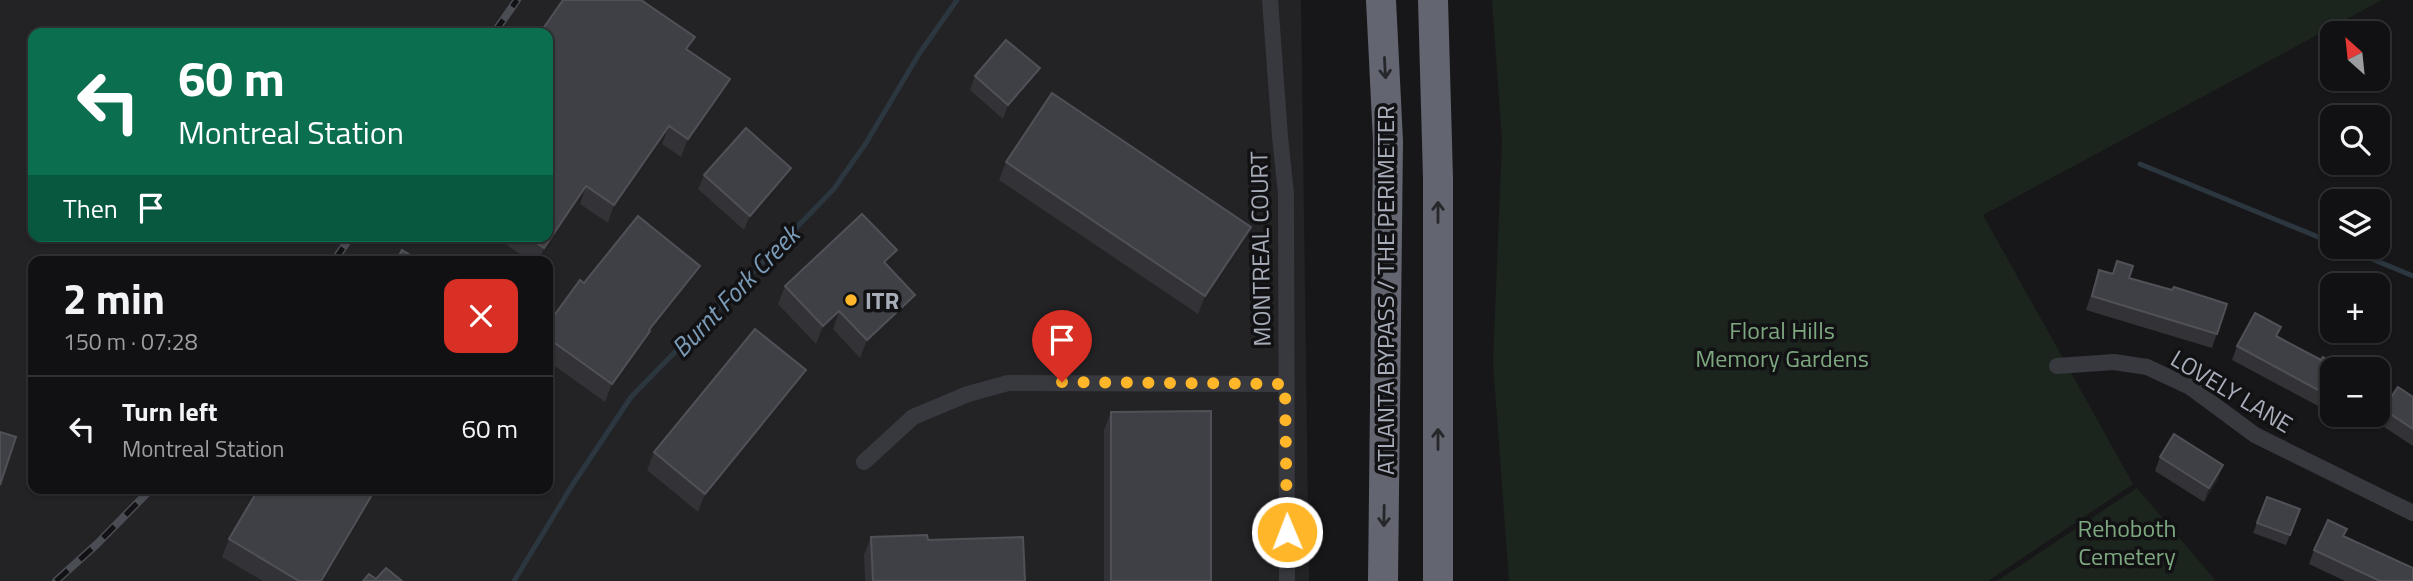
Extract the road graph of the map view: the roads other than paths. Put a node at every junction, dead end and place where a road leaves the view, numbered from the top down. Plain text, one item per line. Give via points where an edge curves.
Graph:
1 (1270, 0) edge
2 (1381, 0) edge
3 (1433, 0) edge
4 (2057, 366) dead end
5 (1285, 384) junction
6 (864, 462) dead end
7 (2413, 513) edge
8 (1287, 581) edge
9 (1383, 581) edge
10 (1438, 581) edge

1 - 5 street, MONTREAL COURT via 1286,194
2 -> 9 highway, ATLANTA BYPASS / THE PERIMETER via 1388,141
10 -> 3 highway, ATLANTA BYPASS / THE PERIMETER
4 - 7 street, LOVELY LANE via 2114,362 2147,367 2190,387 2256,435
5 - 6 street via 1008,383 913,417
5 - 8 street, MONTREAL COURT

